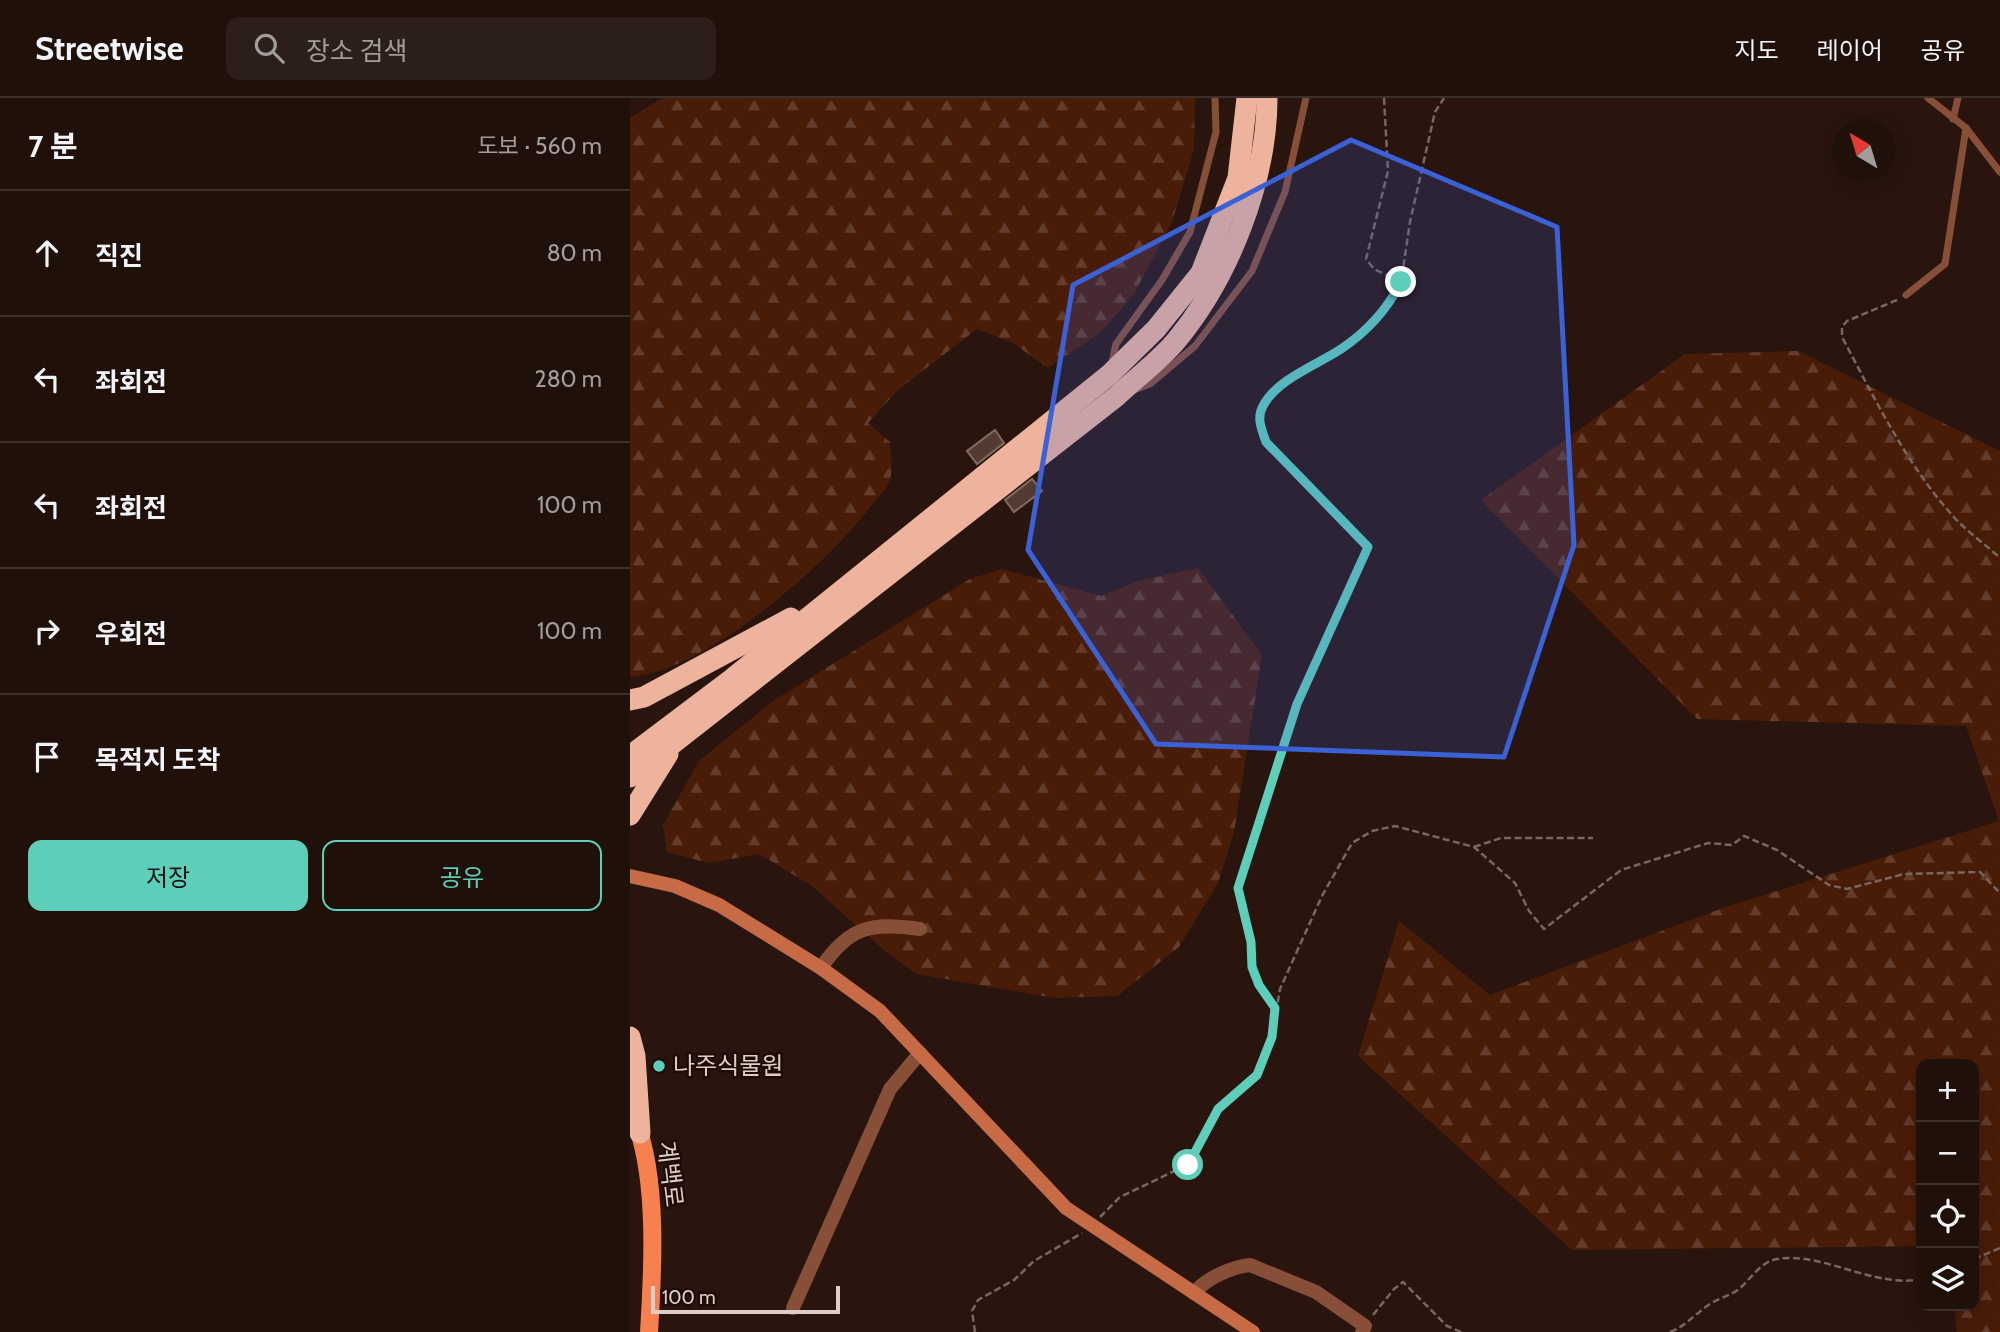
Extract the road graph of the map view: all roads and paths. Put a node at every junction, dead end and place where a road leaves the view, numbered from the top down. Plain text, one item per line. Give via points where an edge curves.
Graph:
1 (1215, 98) edge
2 (1306, 98) edge
3 (1384, 98) edge
4 (1444, 98) edge
5 (1928, 98) edge
6 (1958, 98) edge
7 (1252, 100) edge
8 (1953, 119) junction
9 (1966, 128) junction
10 (2000, 172) edge
11 (1401, 282) junction
12 (1906, 295) joint
13 (1110, 375) junction
14 (1117, 396) junction
15 (2000, 558) edge
16 (844, 588) junction
17 (630, 701) edge
18 (676, 742) junction
19 (630, 756) edge
20 (630, 777) edge
21 (630, 815) edge
22 (1593, 838) dead end
23 (1474, 847) junction
24 (630, 876) edge
25 (2000, 893) edge
26 (920, 929) dead end
27 (821, 968) junction
28 (1275, 1008) junction
29 (630, 1037) edge
30 (920, 1053) junction
31 (630, 1107) edge
32 (640, 1133) junction
33 (1091, 1227) junction
34 (2000, 1248) edge
35 (1979, 1257) edge
36 (1916, 1280) edge
37 (1194, 1293) junction
38 (793, 1308) dead end
39 (1364, 1329) edge
40 (649, 1332) edge
41 (975, 1332) edge
42 (1253, 1332) edge
43 (1461, 1332) edge
44 (1670, 1332) edge

1 - 13 lane via 1216,132 1190,232 1116,344
2 - 14 lane via 1285,191 1252,271 1195,346 1150,384
3 - 11 path via 1388,171 1366,259 1374,270
4 - 11 path via 1435,112
5 - 8 lane
6 - 8 lane
7 - 13 highway via 1238,178 1201,272 1156,329
7 - 14 highway via 1267,115 1250,203 1219,279 1175,342
8 - 9 lane
9 - 10 lane
9 - 12 lane via 1945,264
11 - 28 path via 1389,307 1365,331 1278,390 1263,406 1259,421 1266,442 1368,547 1297,704 1238,888 1252,967
12 - 15 path via 1847,321 1842,337 1885,422 1932,489 1954,517
13 - 16 highway
14 - 18 highway
16 - 17 highway
16 - 19 highway
18 - 20 highway
18 - 21 highway
22 - 23 path via 1501,838
23 - 25 path via 1516,883 1544,929 1621,870 1708,843 1732,845 1744,836 1777,850 1829,884 1847,889 1904,874 1962,871 1980,872
23 - 28 path via 1395,826 1372,831 1352,843 1300,944
24 - 27 street via 676,886 719,905
26 - 27 street via 888,924 864,928 834,948
27 - 30 street via 880,1011
28 - 33 path via 1272,1037 1257,1075 1218,1109 1188,1165 1119,1197
29 - 32 highway
30 - 33 street via 1066,1208
30 - 38 street via 890,1089
31 - 32 main road, 계백로
32 - 40 main road, 계백로 via 654,1257
33 - 37 street
33 - 41 path via 978,1300 972,1311
34 - 35 path
36 - 44 path via 1775,1259 1737,1290
37 - 39 street via 1238,1266 1250,1265 1316,1292
37 - 42 street
39 - 43 path via 1403,1282 1447,1326

